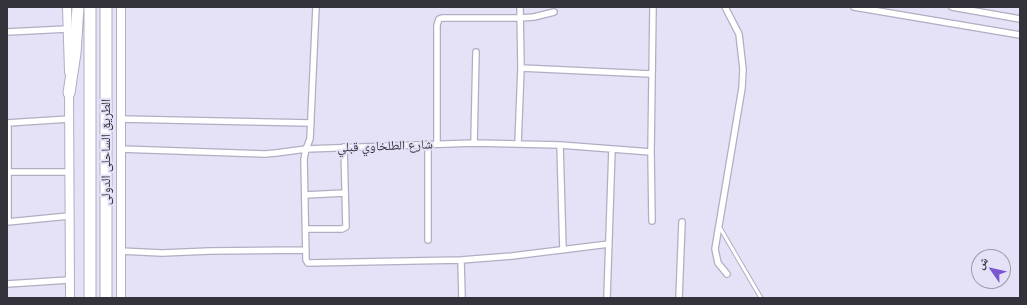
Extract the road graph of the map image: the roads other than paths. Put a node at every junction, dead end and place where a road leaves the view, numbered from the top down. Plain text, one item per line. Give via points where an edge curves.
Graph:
1 (67, 7) edge
2 (78, 7) edge
3 (90, 7) edge
4 (106, 7) edge
5 (121, 7) edge
6 (316, 7) edge
7 (520, 7) edge
8 (653, 7) edge
9 (725, 7) edge
10 (854, 7) edge
11 (952, 7) edge
12 (554, 12) dead end
13 (520, 18) junction
14 (1020, 19) edge
15 (67, 29) junction
16 (7, 32) edge
17 (1020, 35) edge
18 (476, 52) dead end
19 (521, 68) junction
20 (652, 74) junction
21 (69, 93) junction
22 (69, 119) junction
23 (120, 119) junction
24 (7, 123) edge
25 (311, 123) junction
26 (474, 143) junction
27 (428, 144) junction
28 (437, 144) junction
29 (518, 144) junction
30 (560, 145) junction
31 (344, 148) junction
32 (120, 149) junction
33 (306, 149) junction
34 (612, 149) junction
35 (651, 152) junction
36 (7, 172) edge
37 (69, 172) junction
38 (345, 193) junction
39 (305, 195) junction
40 (69, 216) junction
41 (652, 221) dead end
42 (8, 222) edge
43 (682, 222) dead end
44 (719, 226) junction
45 (306, 229) junction
46 (428, 240) dead end
47 (609, 244) junction
48 (306, 250) junction
49 (563, 250) junction
50 (120, 251) junction
51 (461, 260) junction
52 (727, 274) dead end
53 (69, 280) junction
54 (7, 284) edge
55 (70, 298) edge
56 (90, 298) edge
57 (106, 298) edge
58 (120, 298) edge
59 (462, 298) edge
60 (607, 298) edge
61 (679, 298) edge
62 (761, 298) edge

1 - 15 street
2 - 21 highway
3 - 56 highway, الطريق الساحلى الدولى
4 - 57 highway, الطريق الساحلى الدولى
5 - 23 street
6 - 25 street
7 - 13 street
8 - 20 street
9 - 44 street via 739,34 743,69
10 - 17 street
11 - 14 street
12 - 13 street
13 - 19 street
13 - 28 street via 442,18 437,22
15 - 16 street
15 - 21 street
18 - 26 street
19 - 20 street
19 - 29 street
20 - 35 street
21 - 22 street
22 - 24 street
22 - 37 street
23 - 25 street
23 - 32 street
24 - 36 street
25 - 33 street via 310,139
26 - 28 street, شارع الطلخاوي قبلي
26 - 29 street, شارع الطلخاوي قبلي
27 - 28 street, شارع الطلخاوي قبلي
27 - 31 street, شارع الطلخاوي قبلي
27 - 46 street
29 - 30 street, شارع الطلخاوي قبلي
30 - 34 street, شارع الطلخاوي قبلي
30 - 49 street
31 - 33 street, شارع الطلخاوي قبلي
31 - 38 street
32 - 33 street, شارع الطلخاوي قبلي via 265,154
32 - 50 street
33 - 39 street
34 - 35 street, شارع الطلخاوي قبلي
34 - 47 street
35 - 41 street
36 - 37 street
36 - 42 street
37 - 40 street
38 - 39 street
38 - 45 street via 344,229
39 - 45 street
40 - 42 street
40 - 53 street
43 - 61 street
44 - 52 street via 716,256
44 - 62 lane
45 - 48 street
47 - 49 street
47 - 60 street
48 - 50 street via 162,253
48 - 51 street via 306,260 310,263
49 - 51 street
50 - 58 street
51 - 59 street
53 - 54 street
53 - 55 street

